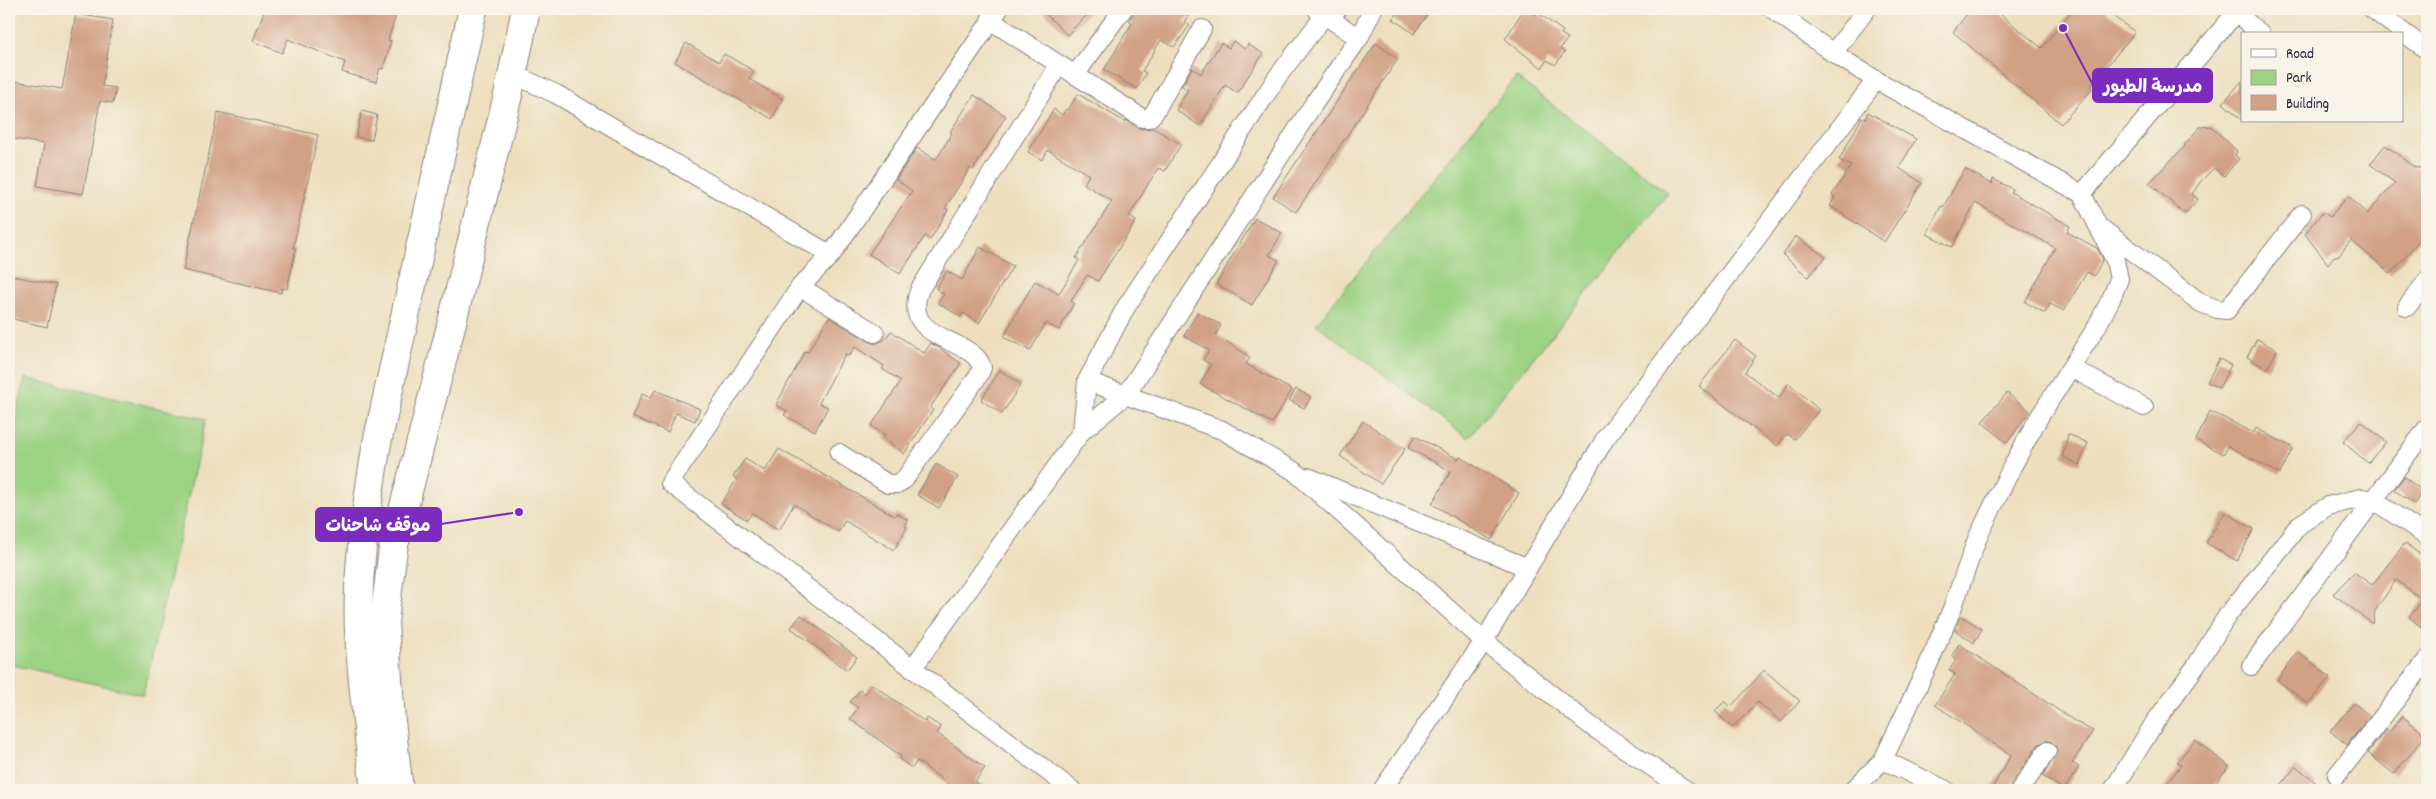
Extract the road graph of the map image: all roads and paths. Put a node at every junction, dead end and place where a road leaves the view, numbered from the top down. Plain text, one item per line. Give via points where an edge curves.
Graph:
1 (473, 9) edge
2 (526, 9) edge
3 (1124, 9) edge
4 (1373, 9) edge
5 (1772, 9) edge
6 (1868, 9) edge
7 (1326, 11) edge
8 (2237, 11) edge
9 (2379, 11) edge
10 (995, 14) edge
11 (1202, 29) dead end
12 (2259, 32) edge
13 (1359, 38) junction
14 (2427, 50) edge
15 (1833, 53) junction
16 (1059, 65) junction
17 (513, 74) junction
18 (1075, 75) junction
19 (1876, 80) junction
20 (2082, 194) junction
21 (2302, 214) dead end
22 (2096, 225) junction
23 (832, 255) junction
24 (2427, 281) edge
25 (800, 287) junction
26 (2407, 307) dead end
27 (875, 333) dead end
28 (2071, 368) junction
29 (1087, 381) junction
30 (1126, 395) junction
31 (2144, 407) dead end
32 (2427, 428) edge
33 (1082, 431) junction
34 (839, 453) dead end
35 (1294, 471) junction
36 (2373, 500) junction
37 (2427, 536) edge
38 (1528, 568) junction
39 (1484, 640) junction
40 (2427, 660) edge
41 (2251, 666) dead end
42 (912, 670) junction
43 (2047, 751) dead end
44 (1883, 760) junction
45 (2337, 775) dead end
46 (375, 790) edge
47 (399, 790) edge
48 (1072, 790) edge
49 (1382, 790) edge
50 (1686, 790) edge
51 (1853, 790) edge
52 (1946, 790) edge
53 (2020, 790) edge
54 (2113, 790) edge

1 - 46 highway via 369,491 360,569 359,630
2 - 17 highway
3 - 18 street
4 - 13 street
5 - 15 street
6 - 15 street
7 - 13 street
7 - 29 street via 1278,76 1126,307
8 - 12 street
8 - 20 street
9 - 14 street
10 - 16 street
10 - 23 street
11 - 18 street via 1149,118 1133,113
13 - 30 street
15 - 19 street
16 - 18 street
16 - 34 street via 916,299 920,320 942,338 977,357 982,368 979,375 904,480 897,484 888,484
17 - 23 street via 556,94
17 - 47 highway via 392,549 384,622
19 - 20 street
19 - 38 street via 1605,439
20 - 22 street
21 - 22 street via 2227,310 2216,310 2201,303
22 - 28 street via 2109,245 2119,279 2096,328
23 - 25 street
24 - 26 street
25 - 27 street
25 - 42 street via 670,484
28 - 31 street
28 - 44 street via 2023,444 1977,539 1952,609
29 - 30 street
29 - 33 street
30 - 33 street
30 - 35 street via 1222,430
32 - 36 street
33 - 42 street
35 - 38 street
35 - 39 street
36 - 37 street
36 - 41 street
36 - 54 street via 2351,499 2328,506 2299,525 2227,616
38 - 39 street
39 - 49 street
39 - 50 street via 1591,726
40 - 45 street
42 - 48 street
43 - 53 street
44 - 51 street
44 - 52 street

